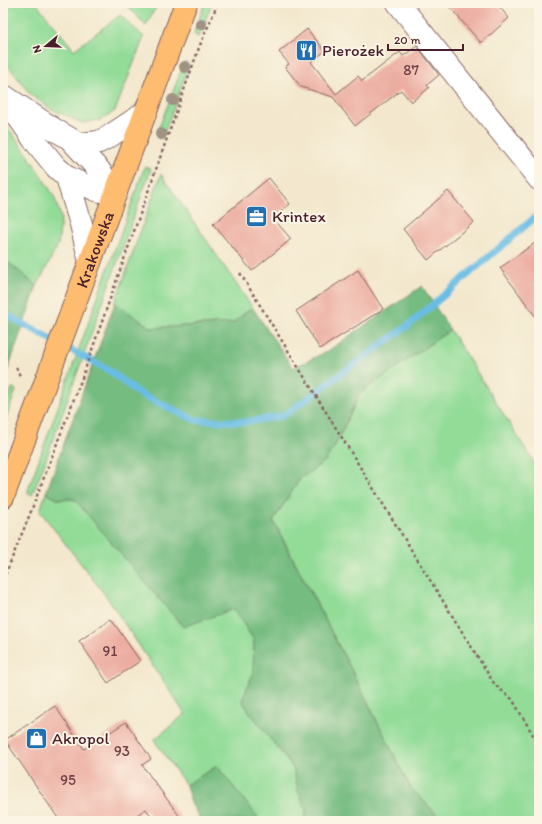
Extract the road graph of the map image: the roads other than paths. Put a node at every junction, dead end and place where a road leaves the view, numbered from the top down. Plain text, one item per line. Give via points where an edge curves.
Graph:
1 (186, 3) edge
2 (398, 3) edge
3 (4, 95) edge
4 (146, 112) junction
5 (70, 139) junction
6 (67, 177) junction
7 (539, 179) edge
8 (116, 193) junction
9 (90, 262) junction
10 (3, 497) edge

1 - 4 main road, Krakowska
2 - 7 street
3 - 5 street
3 - 6 street via 45,154
4 - 5 street via 99,142 79,144
4 - 8 main road, Krakowska
5 - 8 street
6 - 8 street via 96,190
6 - 9 street
8 - 9 main road, Krakowska
9 - 10 main road, Krakowska

